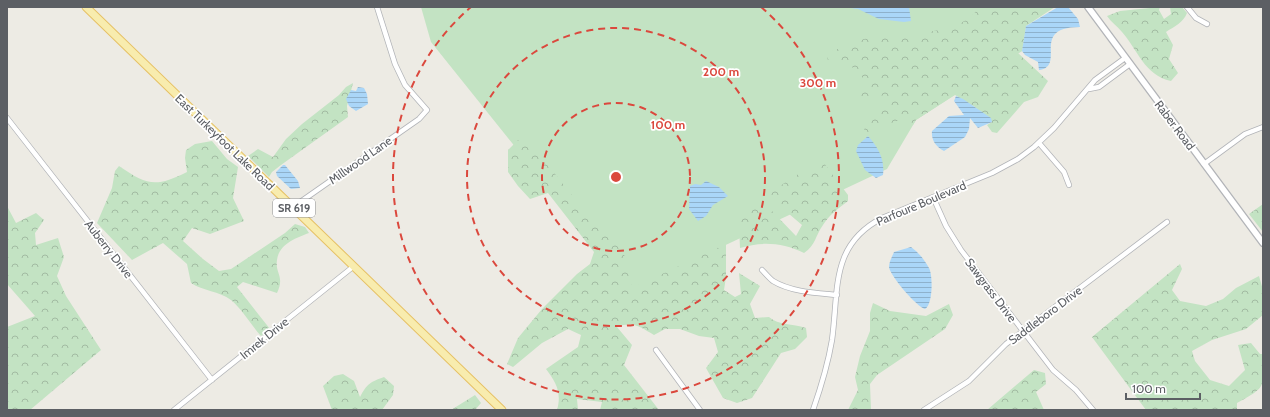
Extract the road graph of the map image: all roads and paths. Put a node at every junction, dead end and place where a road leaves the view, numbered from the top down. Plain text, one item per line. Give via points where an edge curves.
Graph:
1 (86, 7) edge
2 (378, 7) edge
3 (1088, 7) edge
4 (1188, 7) edge
5 (1207, 24) dead end
6 (1126, 58) junction
7 (1130, 64) junction
8 (1089, 89) junction
9 (7, 118) edge
10 (1263, 127) edge
11 (1039, 143) junction
12 (1204, 164) junction
13 (1069, 186) dead end
14 (933, 197) junction
15 (293, 207) junction
16 (1167, 222) dead end
17 (1263, 243) edge
18 (354, 266) junction
19 (762, 270) dead end
20 (837, 296) junction
21 (1023, 331) junction
22 (656, 350) dead end
23 (212, 380) junction
24 (174, 410) edge
25 (502, 410) edge
26 (700, 410) edge
27 (813, 410) edge
28 (924, 410) edge
29 (1092, 410) edge

1 - 15 main road, East Turkeyfoot Lake Road / SR 619
2 - 15 street, Millwood Lane via 395,64 405,85 427,110 419,119
3 - 6 street, Raber Road
4 - 5 street via 1196,18
6 - 7 street, Raber Road
6 - 8 street, Parfoure Boulevard via 1095,80
7 - 8 street, Parfoure Boulevard via 1099,86
7 - 12 street, Raber Road
8 - 11 street, Parfoure Boulevard
9 - 23 street, Auberry Drive
10 - 12 street via 1245,134
11 - 13 street via 1064,172
11 - 14 street, Parfoure Boulevard via 1005,166
12 - 17 street, Raber Road
14 - 20 street, Parfoure Boulevard via 870,224 858,235 843,258
14 - 21 street, Sawgrass Drive via 946,226 961,250
15 - 18 main road, East Turkeyfoot Lake Road / SR 619
16 - 21 street, Saddleboro Drive
18 - 23 street, Imrek Drive
18 - 25 main road, East Turkeyfoot Lake Road / SR 619
19 - 20 street via 772,281 782,285
20 - 27 street, Parfoure Boulevard via 830,351
21 - 28 street, Saddleboro Drive via 1006,344 969,381
21 - 29 street, Sawgrass Drive via 1053,370 1076,390
22 - 26 street
23 - 24 street, Imrek Drive

